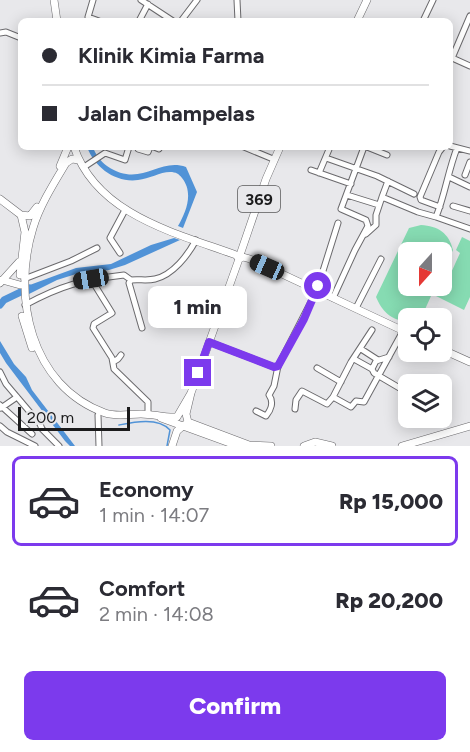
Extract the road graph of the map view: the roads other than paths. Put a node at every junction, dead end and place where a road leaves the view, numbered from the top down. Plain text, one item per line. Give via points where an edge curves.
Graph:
1 (54, 0) edge
2 (93, 0) edge
3 (141, 0) edge
4 (197, 0) edge
5 (237, 0) edge
6 (367, 0) edge
7 (433, 0) edge
8 (148, 4) junction
9 (470, 16) edge
10 (57, 18) edge
11 (92, 18) edge
12 (141, 18) edge
13 (169, 18) edge
14 (183, 18) edge
15 (238, 18) edge
16 (358, 18) edge
17 (424, 18) edge
18 (0, 33) edge
19 (18, 37) edge
20 (453, 53) edge
21 (453, 58) edge
22 (470, 66) edge
23 (453, 147) edge
24 (458, 148) junction
25 (67, 150) edge
26 (75, 150) edge
27 (128, 150) edge
28 (251, 150) edge
29 (278, 150) edge
30 (329, 150) edge
31 (365, 150) edge
32 (374, 150) edge
33 (441, 150) edge
34 (470, 151) edge
35 (387, 155) dead end
36 (326, 158) junction
37 (273, 159) junction
38 (470, 162) edge
39 (82, 164) junction
40 (356, 169) junction
41 (311, 170) dead end
42 (319, 173) junction
43 (465, 175) dead end
44 (449, 177) dead end
45 (387, 181) junction
46 (351, 184) junction
47 (470, 187) edge
48 (414, 194) dead end
49 (347, 195) junction
50 (382, 197) junction
51 (0, 200) edge
52 (379, 205) junction
53 (453, 206) dead end
54 (440, 207) junction
55 (125, 210) junction
56 (470, 211) edge
57 (21, 215) junction
58 (436, 217) junction
59 (338, 223) dead end
60 (470, 229) edge
61 (364, 234) junction
62 (196, 240) junction
63 (26, 248) junction
64 (97, 248) dead end
65 (120, 253) dead end
66 (240, 256) junction
67 (381, 259) dead end
68 (21, 260) junction
69 (91, 279) junction
70 (131, 280) junction
71 (1, 281) edge
72 (22, 284) junction
73 (317, 290) junction
74 (333, 297) junction
75 (23, 302) junction
76 (356, 308) junction
77 (142, 328) dead end
78 (398, 329) edge
79 (372, 330) dead end
80 (209, 342) junction
81 (398, 343) edge
82 (361, 349) junction
83 (38, 354) junction
84 (452, 354) edge
85 (121, 355) dead end
86 (389, 357) junction
87 (354, 359) junction
88 (378, 360) junction
89 (113, 362) junction
90 (470, 362) edge
91 (276, 367) junction
92 (317, 368) dead end
93 (372, 369) junction
94 (0, 372) edge
95 (378, 377) junction
96 (341, 382) junction
97 (398, 388) edge
98 (191, 393) junction
99 (17, 397) junction
100 (333, 397) junction
101 (1, 407) edge
102 (295, 410) dead end
103 (256, 411) dead end
104 (148, 414) junction
105 (98, 415) junction
106 (158, 416) junction
107 (40, 424) junction
108 (0, 426) edge
109 (470, 426) edge
110 (183, 427) junction
111 (32, 434) junction
112 (27, 444) edge
113 (35, 446) edge
114 (59, 446) edge
115 (99, 446) edge
116 (172, 446) edge
117 (238, 446) edge
118 (271, 446) edge
119 (304, 446) edge
120 (332, 446) edge
121 (402, 446) edge

1 - 10 main road
2 - 11 street via 88,16
3 - 8 street
4 - 14 street
5 - 15 street
6 - 16 main road
7 - 17 street
8 - 12 street
8 - 13 street
9 - 20 street
18 - 19 street
21 - 22 street
23 - 24 street
24 - 34 street
24 - 54 street
25 - 57 main road via 33,215
26 - 39 main road
27 - 39 street via 125,160 105,153
28 - 37 street
29 - 37 main road, 369
30 - 36 street
31 - 40 street
32 - 35 street
33 - 54 street via 420,197
36 - 40 street
36 - 42 street
37 - 66 main road, 369
38 - 43 street
39 - 55 main road via 102,190
39 - 63 main road via 72,159 66,163
40 - 45 street
40 - 46 street
41 - 42 street
42 - 46 street
44 - 47 street
45 - 48 street
45 - 50 street
46 - 49 street
49 - 52 street
49 - 61 street via 341,209 368,222
50 - 52 street
50 - 58 street
51 - 57 main road
52 - 61 street via 376,225
53 - 56 street
54 - 58 street
55 - 62 main road
55 - 65 street via 110,238
57 - 63 main road
58 - 60 street
59 - 73 street
61 - 74 street
62 - 66 main road
62 - 70 street via 180,263 163,276
63 - 68 main road
63 - 72 main road
64 - 72 street
66 - 73 main road
66 - 80 main road
67 - 76 street
68 - 71 main road
68 - 72 main road
69 - 70 street via 124,275
69 - 75 street
69 - 89 street via 112,310 93,326
70 - 77 street via 129,286
71 - 72 main road
72 - 75 main road
73 - 74 main road
73 - 91 street
74 - 76 main road
75 - 83 main road
76 - 78 main road
79 - 82 street
80 - 91 street
80 - 98 main road
81 - 86 street
82 - 87 street
82 - 88 street
83 - 104 main road via 73,394 97,409 116,415
83 - 105 main road via 63,391
84 - 90 main road
85 - 89 street
86 - 88 street
86 - 95 street
87 - 93 street
87 - 96 street
88 - 93 street
89 - 104 street via 114,369 149,404
91 - 103 street via 269,395 270,410 266,416
92 - 96 street
93 - 95 street
94 - 99 street
95 - 97 street
95 - 100 street via 363,402 356,401 351,407
96 - 100 street
98 - 106 main road via 181,414 175,418
98 - 110 main road
99 - 101 street
99 - 107 street
100 - 102 street via 326,404 302,391
101 - 111 street
104 - 105 main road via 122,420
104 - 106 main road
105 - 115 street
106 - 110 main road
107 - 111 street
107 - 114 street
108 - 112 street
109 - 121 main road
110 - 116 main road
110 - 117 main road
110 - 118 main road via 249,445
111 - 112 street
112 - 113 street
119 - 120 main road via 315,442

